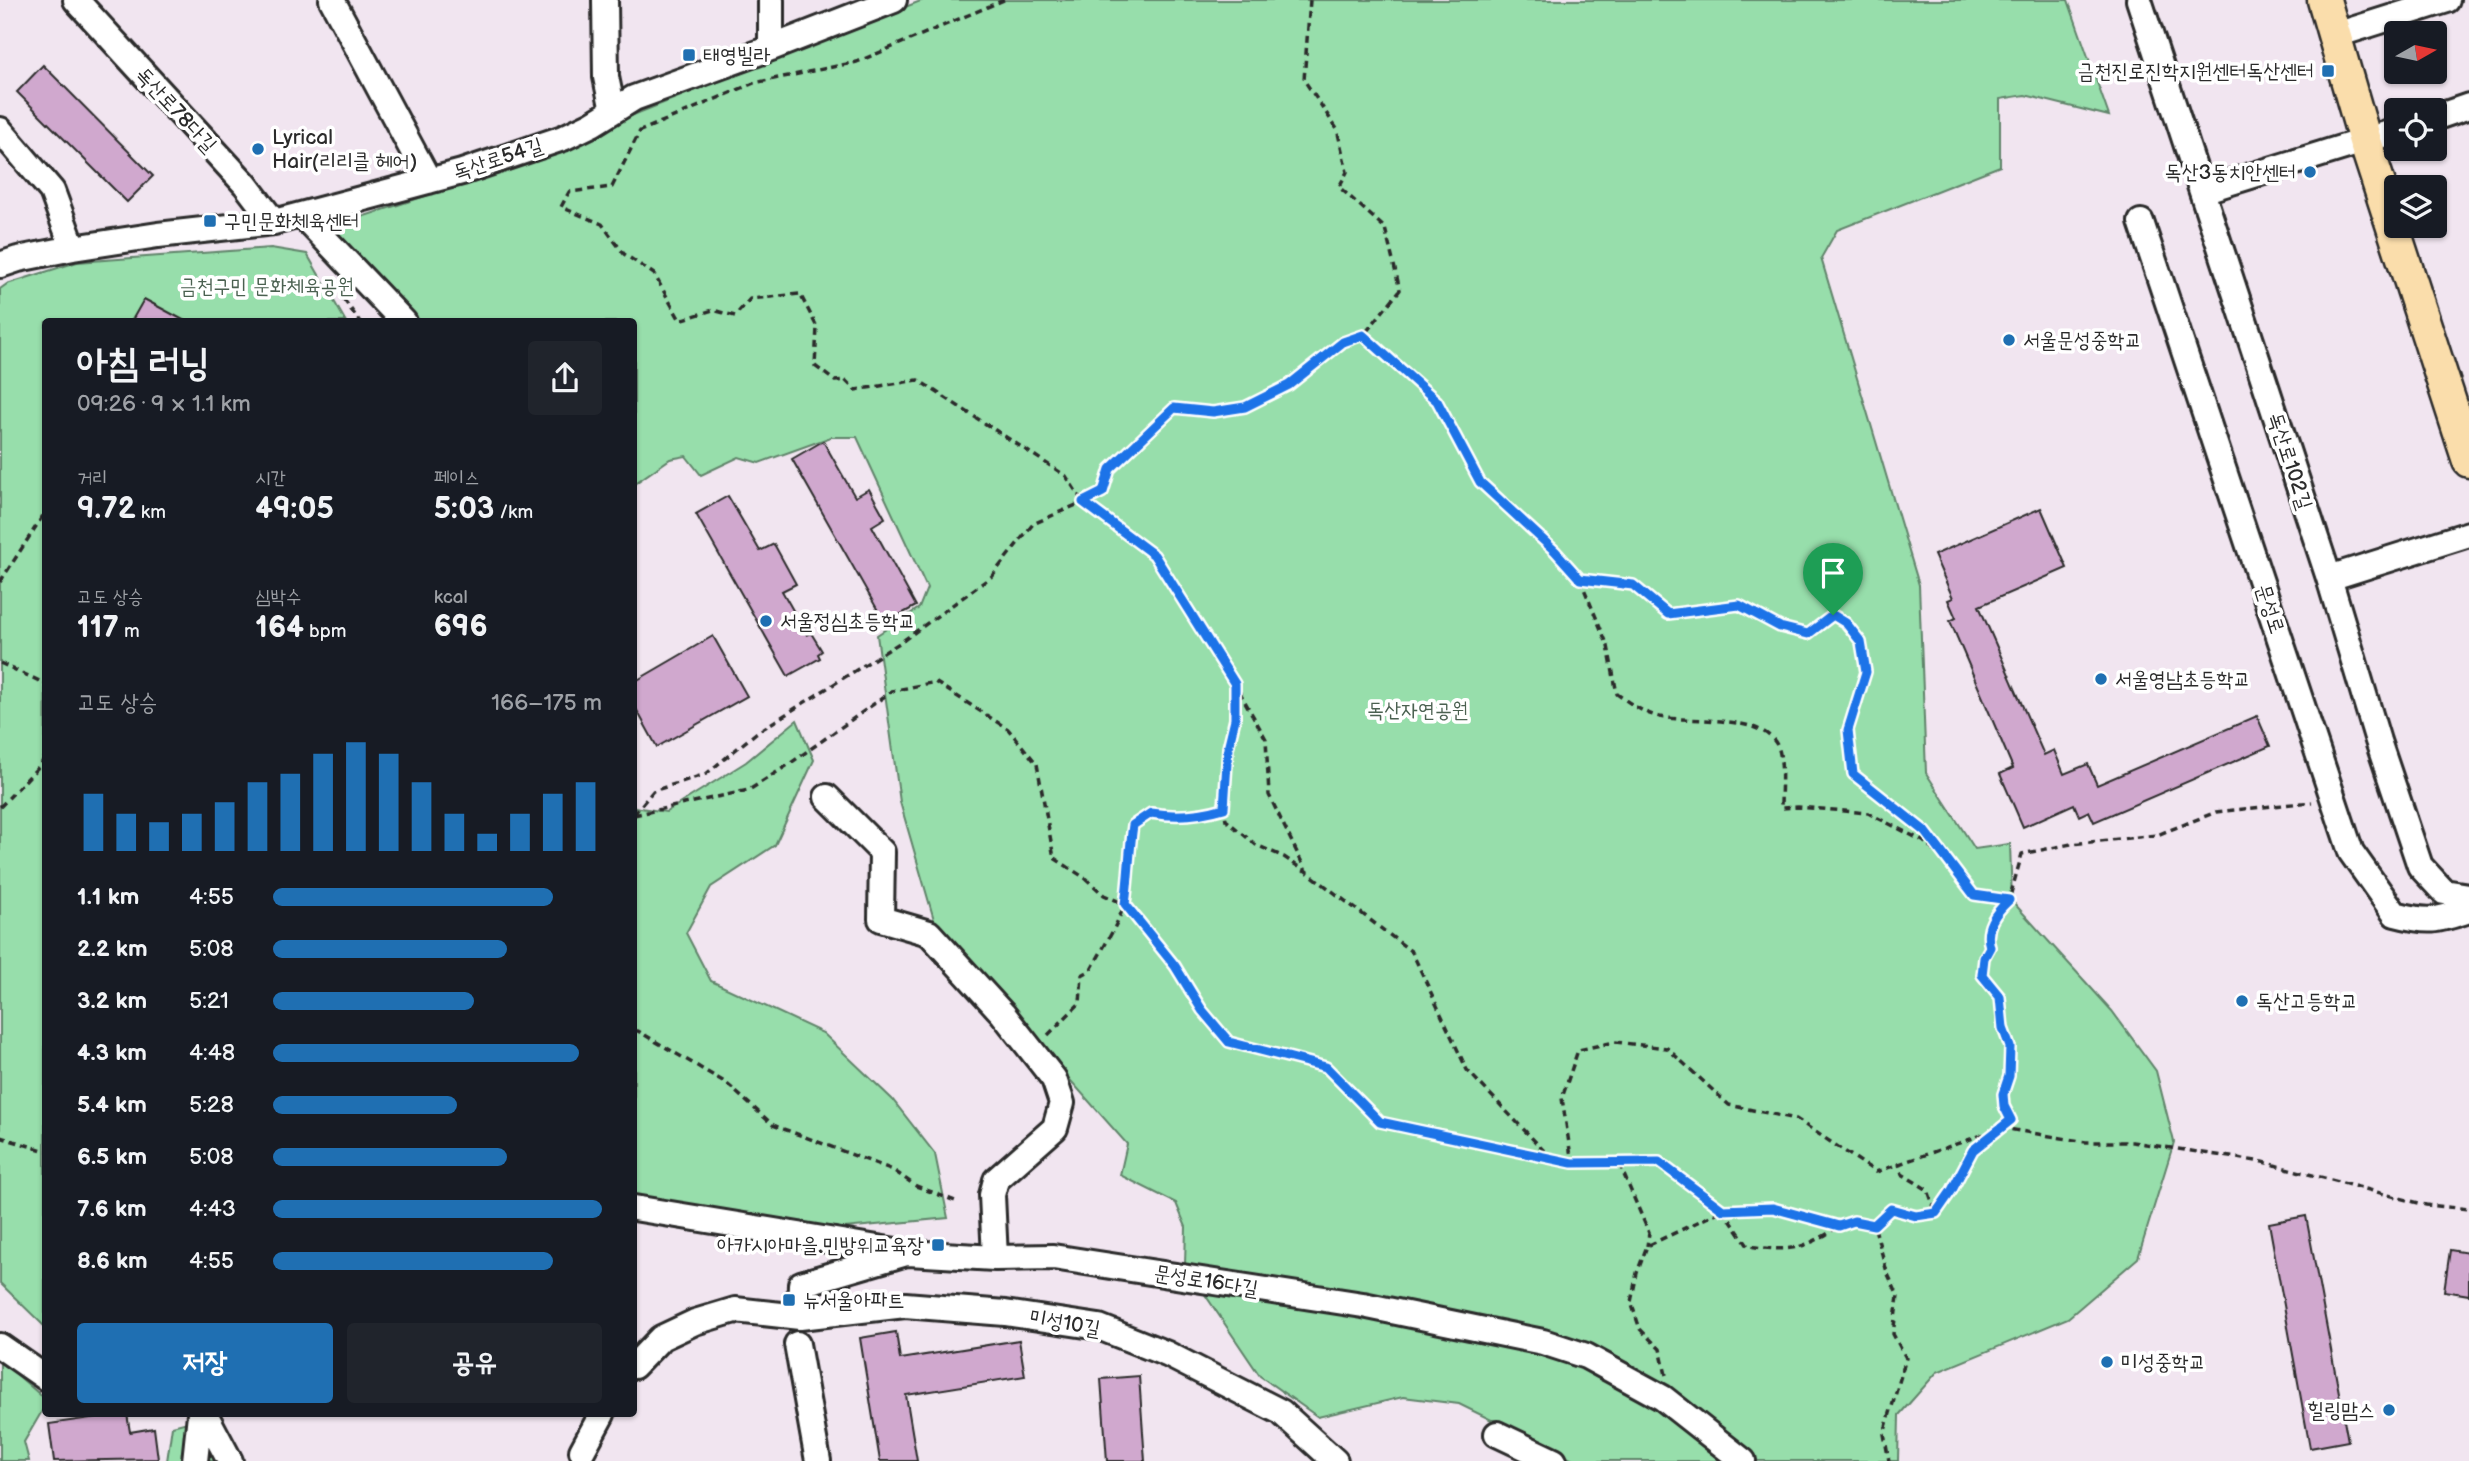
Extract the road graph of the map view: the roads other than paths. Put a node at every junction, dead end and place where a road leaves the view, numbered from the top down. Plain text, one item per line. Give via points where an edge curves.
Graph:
1 (76, 0) edge
2 (332, 0) edge
3 (605, 0) edge
4 (771, 0) edge
5 (894, 0) edge
6 (2139, 0) edge
7 (2324, 0) edge
8 (2342, 0) edge
9 (2447, 0) edge
10 (2344, 32) junction
11 (771, 48) junction
12 (2469, 106) edge
13 (613, 111) junction
14 (2447, 114) edge
15 (0, 130) edge
16 (2382, 135) edge
17 (2397, 175) edge
18 (429, 181) junction
19 (2202, 191) junction
20 (302, 215) junction
21 (274, 222) junction
22 (2141, 222) dead end
23 (2418, 238) edge
24 (73, 248) junction
25 (0, 265) edge
26 (400, 318) edge
27 (2469, 403) edge
28 (2469, 461) edge
29 (2469, 534) edge
30 (2329, 578) junction
31 (827, 797) dead end
32 (2469, 896) edge
33 (2469, 910) edge
34 (637, 1208) edge
35 (908, 1253) junction
36 (995, 1258) junction
37 (800, 1317) junction
38 (797, 1344) dead end
39 (0, 1346) edge
40 (637, 1363) edge
41 (42, 1375) edge
42 (200, 1417) edge
43 (207, 1417) edge
44 (600, 1417) edge
45 (1497, 1434) dead end
46 (582, 1451) dead end
47 (195, 1461) edge
48 (230, 1461) edge
49 (818, 1461) edge
50 (1335, 1461) edge
51 (1554, 1461) edge
52 (1743, 1461) edge

1 - 21 street, 독산로78다길 via 245,184
2 - 18 street
3 - 13 street via 606,77
4 - 11 street
5 - 11 street, 독산로54길
6 - 19 street, 독산로102길
7 - 10 main road
8 - 10 main road
9 - 10 street
10 - 16 main road
11 - 13 street, 독산로54길 via 634,98
12 - 14 street
13 - 18 street, 독산로54길 via 564,138
15 - 24 street via 52,191
16 - 17 main road
16 - 19 street
16 - 28 main road
18 - 20 street, 독산로54길
19 - 30 street, 독산로102길
20 - 21 street, 독산로54길
20 - 26 street
21 - 24 street, 독산로54길
22 - 33 street, 문성로 via 2351,852 2395,914 2437,921
23 - 27 main road
24 - 25 street, 독산로54길
29 - 30 street
30 - 32 street, 독산로102길 via 2420,866 2444,892
31 - 36 street via 882,852 881,919 929,933 1003,1014 1054,1079 1062,1103 1055,1128 996,1180 992,1195
34 - 35 street, 문성로16다길
35 - 36 street, 문성로16다길
35 - 37 street via 801,1284
36 - 52 street, 문성로16다길 via 1053,1257 1363,1305 1543,1342 1586,1356 1658,1395
37 - 40 street, 미성10길 via 734,1310 661,1338
37 - 50 street, 미성10길 via 905,1305 1100,1327 1167,1354 1281,1412
38 - 49 street
39 - 41 street
42 - 47 street
43 - 48 street
44 - 46 street
45 - 51 street

